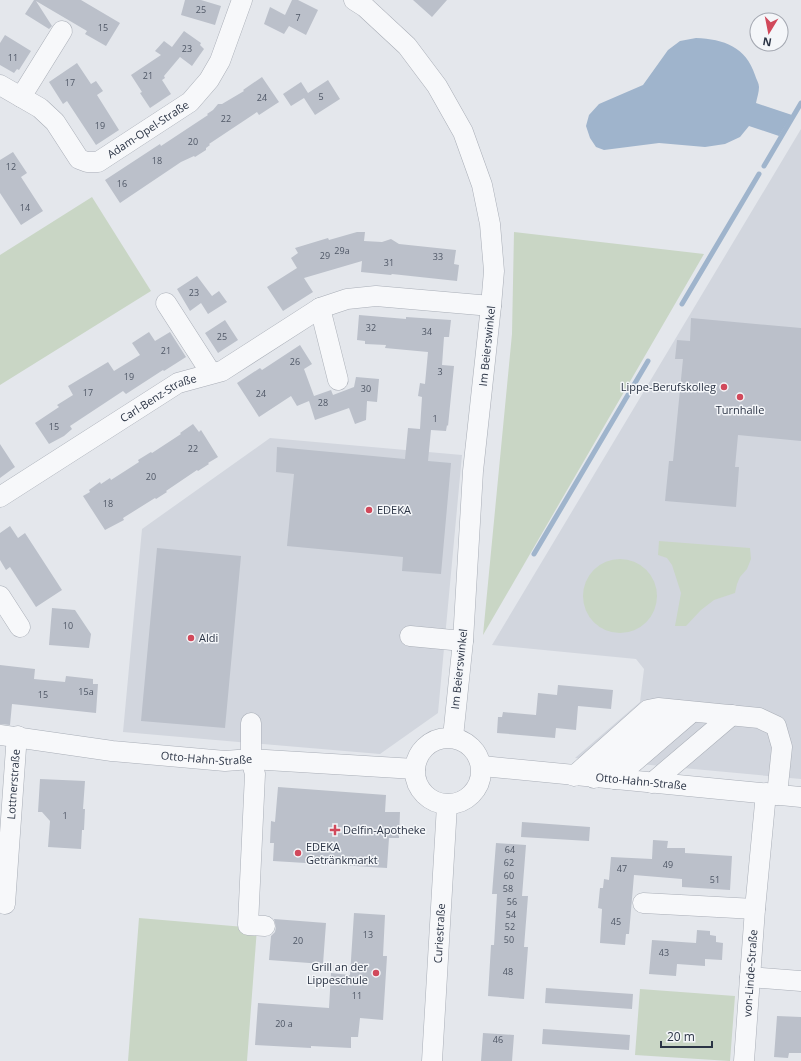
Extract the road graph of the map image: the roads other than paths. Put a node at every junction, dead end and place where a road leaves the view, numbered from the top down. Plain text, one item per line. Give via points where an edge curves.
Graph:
1 (242, 0) edge
2 (354, 0) edge
3 (62, 31) dead end
4 (0, 85) edge
5 (21, 97) junction
6 (166, 303) dead end
7 (491, 306) junction
8 (320, 308) junction
9 (212, 373) junction
10 (338, 380) dead end
11 (0, 497) edge
12 (0, 596) edge
13 (20, 626) dead end
14 (410, 636) dead end
15 (463, 641) junction
16 (671, 710) junction
17 (692, 712) junction
18 (722, 714) junction
19 (251, 723) dead end
20 (9, 736) edge
21 (453, 737) junction
22 (252, 759) junction
23 (482, 766) junction
24 (415, 769) junction
25 (574, 776) junction
26 (594, 778) junction
27 (614, 779) junction
28 (643, 782) junction
29 (771, 794) junction
30 (801, 797) edge
31 (446, 805) junction
32 (643, 903) dead end
33 (5, 904) dead end
34 (755, 910) junction
35 (265, 926) dead end
36 (750, 978) junction
37 (801, 981) edge
38 (432, 1061) edge
39 (744, 1061) edge

1 - 5 street, Adam-Opel-Straße via 220,61 209,80 190,102 98,162 79,159 55,122 40,108
2 - 7 street, Im Beierswinkel via 407,46 437,86 463,132 482,185 490,224 494,271
3 - 5 street
4 - 5 street, Adam-Opel-Straße
6 - 9 street
7 - 8 street, Carl-Benz-Straße via 376,296 347,299
7 - 15 street, Im Beierswinkel via 473,471
8 - 9 street, Carl-Benz-Straße via 222,370
8 - 10 street
9 - 11 street, Carl-Benz-Straße via 178,383
12 - 13 street
14 - 15 street
15 - 21 street, Im Beierswinkel
16 - 17 street
16 - 25 street via 648,710
16 - 26 street
17 - 18 street
17 - 27 street
18 - 28 street
18 - 29 street, von-Linde-Straße via 759,718 776,726 782,747
19 - 22 street
20 - 22 street, Otto-Hahn-Straße via 112,751 225,760
20 - 33 street, Lottnerstraße via 16,748
21 - 23 street via 474,749
21 - 24 street via 430,743 422,750
22 - 24 street, Otto-Hahn-Straße
22 - 35 street via 255,774 248,925
23 - 25 street, Otto-Hahn-Straße
23 - 31 street via 482,776 474,794 456,804
24 - 31 street via 420,789 436,803
25 - 26 street, Otto-Hahn-Straße
26 - 27 street, Otto-Hahn-Straße
27 - 28 street, Otto-Hahn-Straße
28 - 29 street, Otto-Hahn-Straße
29 - 30 street, Otto-Hahn-Straße
29 - 34 street, von-Linde-Straße
31 - 38 street, Curiestraße
32 - 34 street
34 - 36 street, von-Linde-Straße
36 - 37 street
36 - 39 street, von-Linde-Straße

